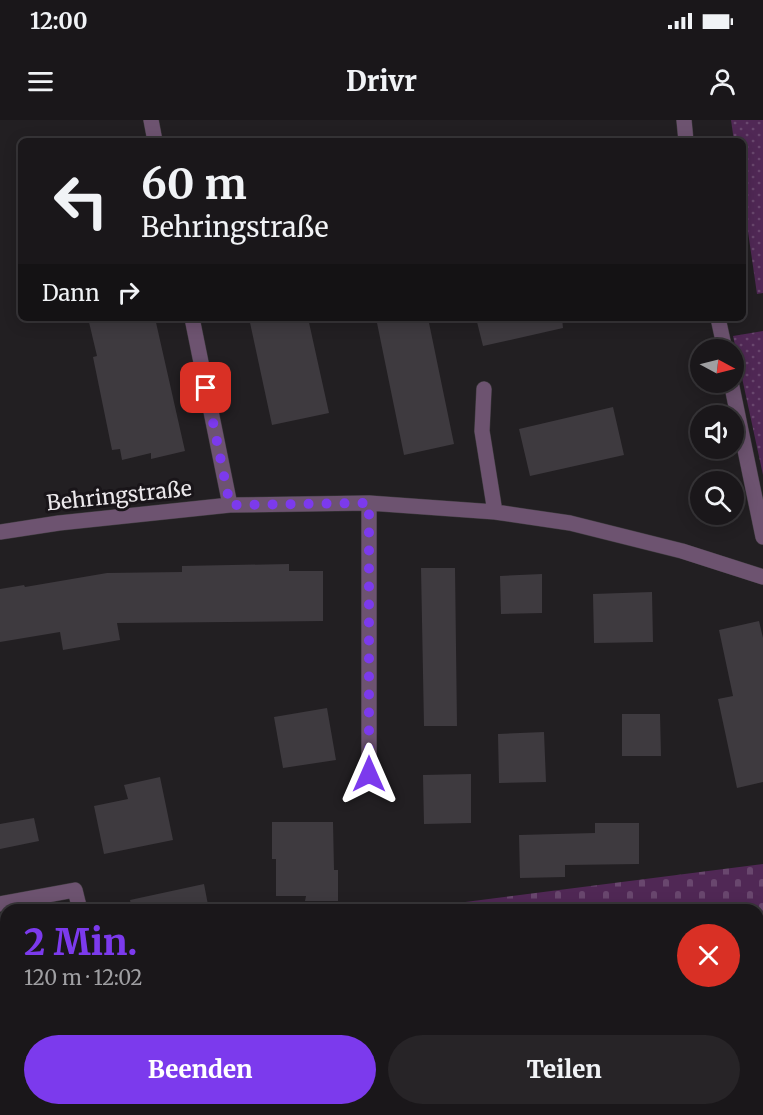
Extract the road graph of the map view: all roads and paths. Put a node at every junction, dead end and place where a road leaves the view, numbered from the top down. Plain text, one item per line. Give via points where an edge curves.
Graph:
1 (151, 120) edge
2 (684, 120) edge
3 (154, 138) edge
4 (686, 138) edge
5 (193, 321) edge
6 (719, 321) edge
7 (722, 339) edge
8 (484, 390) dead end
9 (733, 393) edge
10 (369, 503) junction
11 (230, 505) junction
12 (495, 512) junction
13 (0, 532) edge
14 (763, 537) edge
15 (763, 577) edge
16 (369, 774) dead end
17 (0, 904) edge
18 (78, 904) edge

1 - 3 street
2 - 4 street
5 - 11 street
6 - 7 street
8 - 12 street via 482,430
9 - 14 street
10 - 11 street, Behringstraße
10 - 12 street, Behringstraße
10 - 16 street
11 - 13 street, Behringstraße
12 - 15 street, Behringstraße via 570,523
17 - 18 street via 75,890

